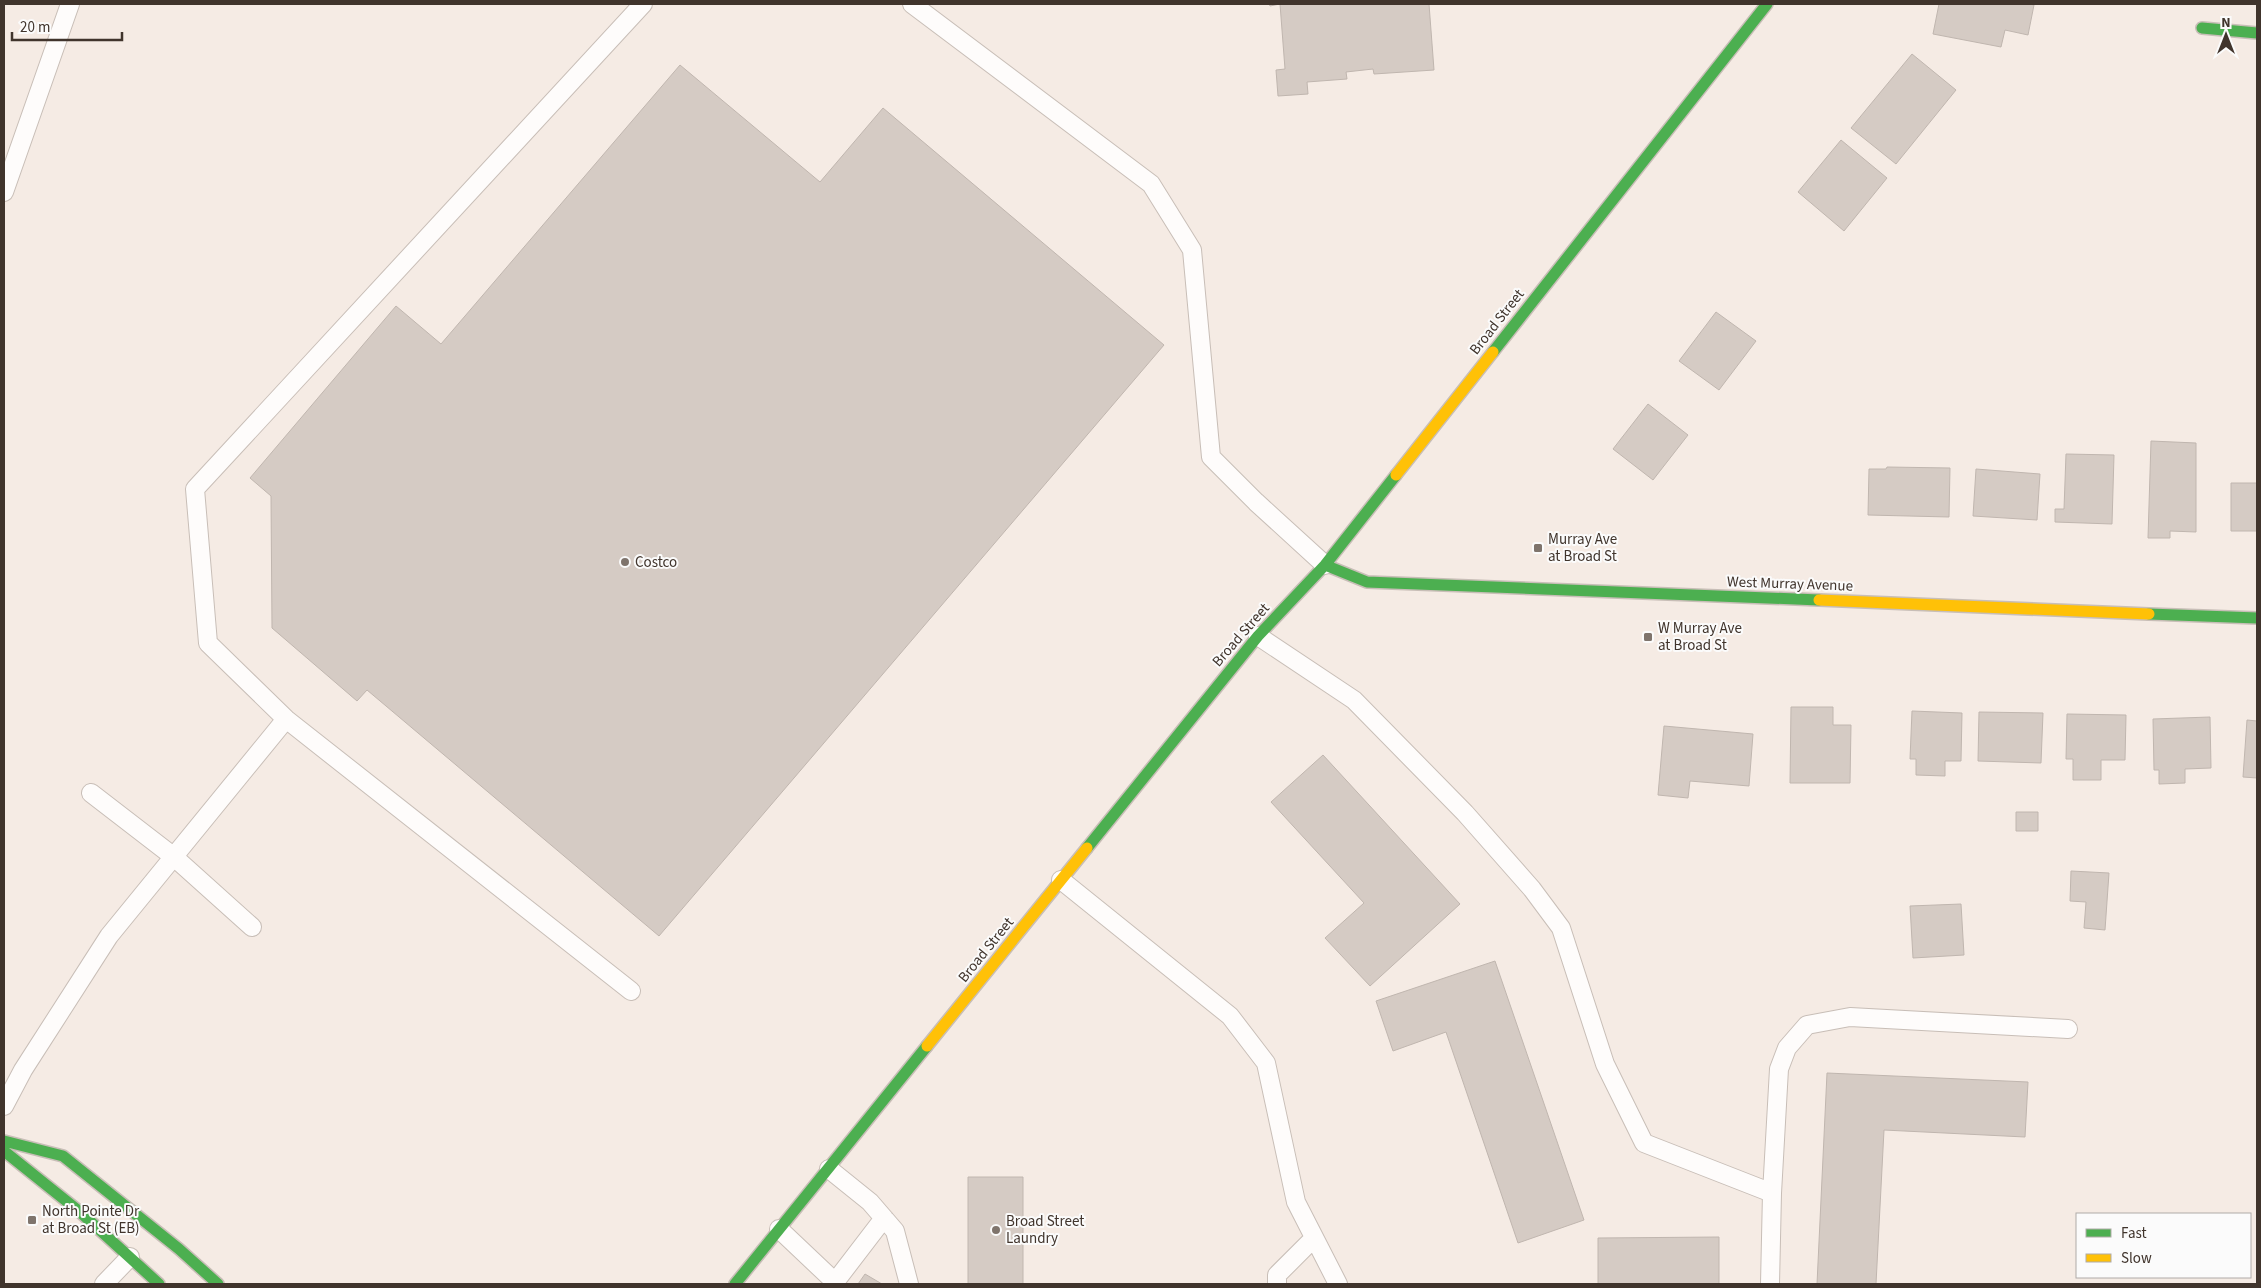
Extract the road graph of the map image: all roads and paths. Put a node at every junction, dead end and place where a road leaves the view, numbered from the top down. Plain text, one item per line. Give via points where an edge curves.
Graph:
1 (70, 4) edge
2 (642, 4) edge
3 (912, 4) edge
4 (1767, 4) edge
5 (2202, 28) dead end
6 (2257, 33) edge
7 (4, 192) edge
8 (1325, 565) junction
9 (2257, 618) edge
10 (1258, 636) junction
11 (286, 719) junction
12 (91, 794) dead end
13 (174, 857) junction
14 (1061, 880) junction
15 (252, 927) dead end
16 (632, 991) dead end
17 (2068, 1029) dead end
18 (4, 1106) edge
19 (4, 1141) edge
20 (4, 1151) edge
21 (828, 1169) junction
22 (1772, 1193) junction
23 (884, 1218) junction
24 (779, 1229) junction
25 (1314, 1238) junction
26 (130, 1257) junction
27 (835, 1283) edge
28 (104, 1284) edge
29 (159, 1284) edge
30 (218, 1284) edge
31 (735, 1284) edge
32 (909, 1284) edge
33 (1278, 1284) edge
34 (1338, 1284) edge
35 (1770, 1284) edge

1 - 7 lane
2 - 11 lane via 195,489 208,643
3 - 8 lane via 1150,184 1192,250 1211,457
4 - 8 main road, Broad Street
5 - 6 main road
8 - 9 main road, West Murray Avenue via 1367,582
8 - 10 main road, Broad Street
10 - 14 main road, Broad Street
10 - 22 lane via 1354,700 1465,813 1532,889 1561,928 1605,1064 1644,1143
11 - 13 lane
11 - 16 lane
12 - 13 lane
13 - 15 lane
13 - 18 lane via 110,936 22,1070
14 - 21 main road, Broad Street
14 - 25 lane via 1230,1016 1266,1064 1296,1202
17 - 22 lane via 1850,1017 1807,1025 1787,1048 1779,1069
19 - 30 main road via 62,1156
20 - 26 main road
21 - 23 lane via 870,1202
21 - 24 main road, Broad Street
22 - 35 lane
23 - 27 lane
23 - 32 lane via 895,1231
24 - 27 lane
24 - 31 main road, Broad Street
25 - 33 lane via 1278,1275
25 - 34 lane
26 - 28 lane
26 - 29 main road

